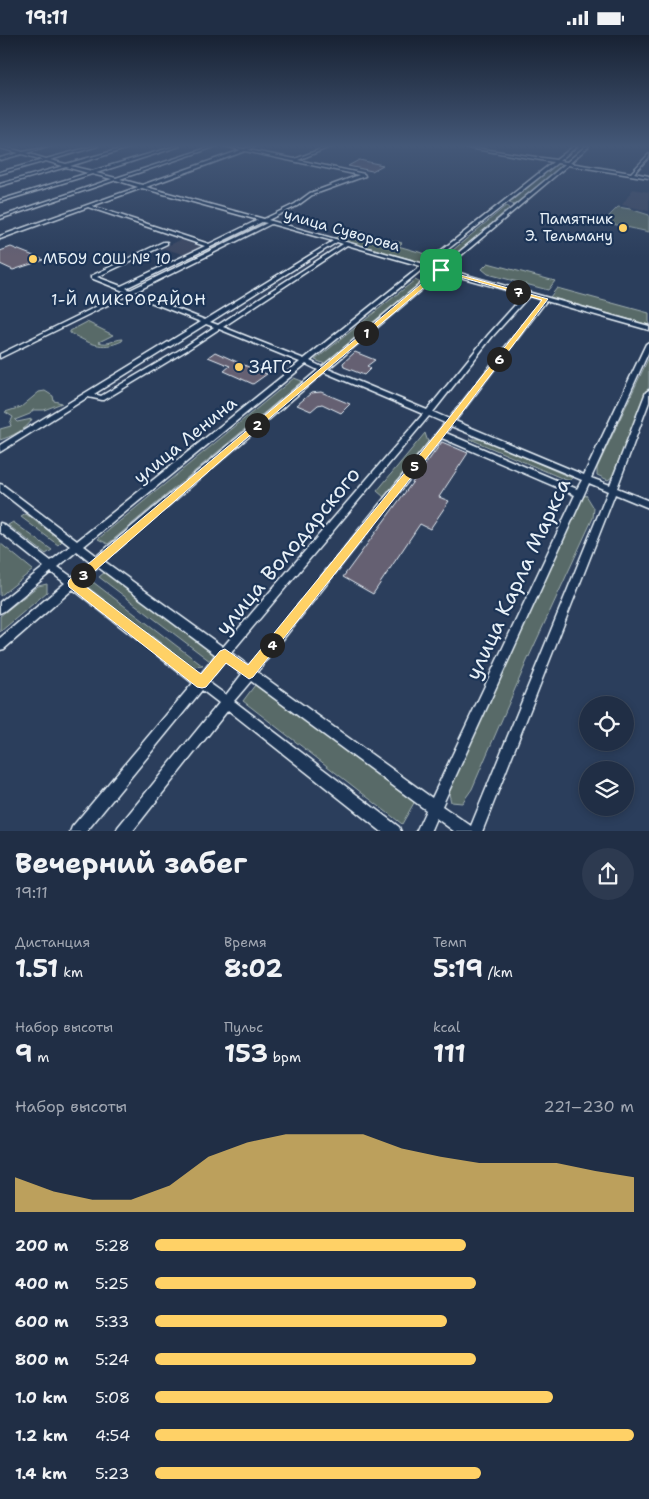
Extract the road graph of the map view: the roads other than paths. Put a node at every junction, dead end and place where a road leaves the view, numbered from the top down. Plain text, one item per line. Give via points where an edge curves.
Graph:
1 (54, 183) edge
2 (102, 183) edge
3 (129, 183) edge
4 (153, 183) edge
5 (341, 183) edge
6 (529, 183) edge
7 (544, 183) edge
8 (142, 187) junction
9 (0, 201) edge
10 (501, 205) junction
11 (88, 206) junction
12 (516, 207) junction
13 (0, 218) edge
14 (263, 221) junction
15 (270, 223) junction
16 (0, 238) edge
17 (336, 241) junction
18 (165, 243) dead end
19 (346, 244) junction
20 (211, 245) junction
21 (220, 249) junction
22 (424, 266) junction
23 (441, 270) junction
24 (122, 288) junction
25 (132, 292) junction
26 (528, 294) junction
27 (545, 299) junction
28 (204, 322) junction
29 (218, 328) junction
30 (649, 329) edge
31 (649, 344) edge
32 (0, 356) edge
33 (305, 362) junction
34 (322, 369) junction
35 (649, 392) edge
36 (87, 395) junction
37 (428, 413) junction
38 (450, 422) junction
39 (441, 434) junction
40 (0, 449) edge
41 (587, 479) junction
42 (0, 487) edge
43 (614, 491) junction
44 (580, 494) junction
45 (649, 505) edge
46 (0, 527) edge
47 (77, 546) junction
48 (98, 562) junction
49 (52, 567) junction
50 (73, 583) junction
51 (0, 608) edge
52 (0, 645) edge
53 (225, 655) junction
54 (249, 673) junction
55 (202, 682) junction
56 (226, 702) junction
57 (434, 808) junction
58 (77, 831) edge
59 (123, 831) edge
60 (394, 831) edge
61 (424, 831) edge
62 (467, 831) edge
63 (475, 831) edge

1 - 9 street
2 - 13 street
3 - 8 street, улица Суворова
4 - 8 street
5 - 14 street via 311,194
6 - 10 street, улица Ленина
7 - 12 street, улица Ленина
8 - 11 street
8 - 14 street, улица Суворова
10 - 12 street
10 - 22 street, улица Ленина
11 - 16 street
11 - 20 street
12 - 23 street, улица Ленина
14 - 15 street, улица Суворова
14 - 20 street
15 - 17 street, улица Суворова
15 - 21 street
17 - 19 street, улица Суворова
17 - 28 street
18 - 24 street via 93,277
19 - 22 street, улица Суворова
19 - 29 street
20 - 21 street
20 - 24 street
21 - 25 street
22 - 23 street, улица Суворова
22 - 33 street, улица Ленина
23 - 26 street, улица Суворова
23 - 34 street, улица Ленина
24 - 25 street
25 - 28 street
25 - 32 street
26 - 27 street, улица Суворова
26 - 37 street, улица Володарского
27 - 30 street, улица Суворова
27 - 38 street
28 - 29 street
28 - 36 street
29 - 33 street
29 - 36 street via 102,398
31 - 41 street, улица Карла Маркса
33 - 34 street
33 - 47 street, улица Ленина
34 - 37 street
34 - 48 street, улица Ленина
35 - 43 street
36 - 40 street
37 - 38 street
37 - 53 street, улица Володарского
38 - 39 street
38 - 41 street
39 - 44 street
39 - 54 street
41 - 43 street
41 - 44 street, улица Карла Маркса
42 - 47 street
43 - 45 street
43 - 63 street
44 - 57 street, улица Карла Маркса
46 - 49 street
47 - 48 street
47 - 49 street, улица Ленина
48 - 50 street, улица Ленина
48 - 53 street
49 - 50 street
49 - 51 street, улица Ленина
50 - 52 street, улица Ленина
50 - 55 street
53 - 54 street
53 - 55 street, улица Володарского
54 - 56 street
54 - 57 street
55 - 56 street
55 - 58 street, улица Володарского
56 - 59 street
56 - 60 street
57 - 61 street, улица Карла Маркса
57 - 62 street

